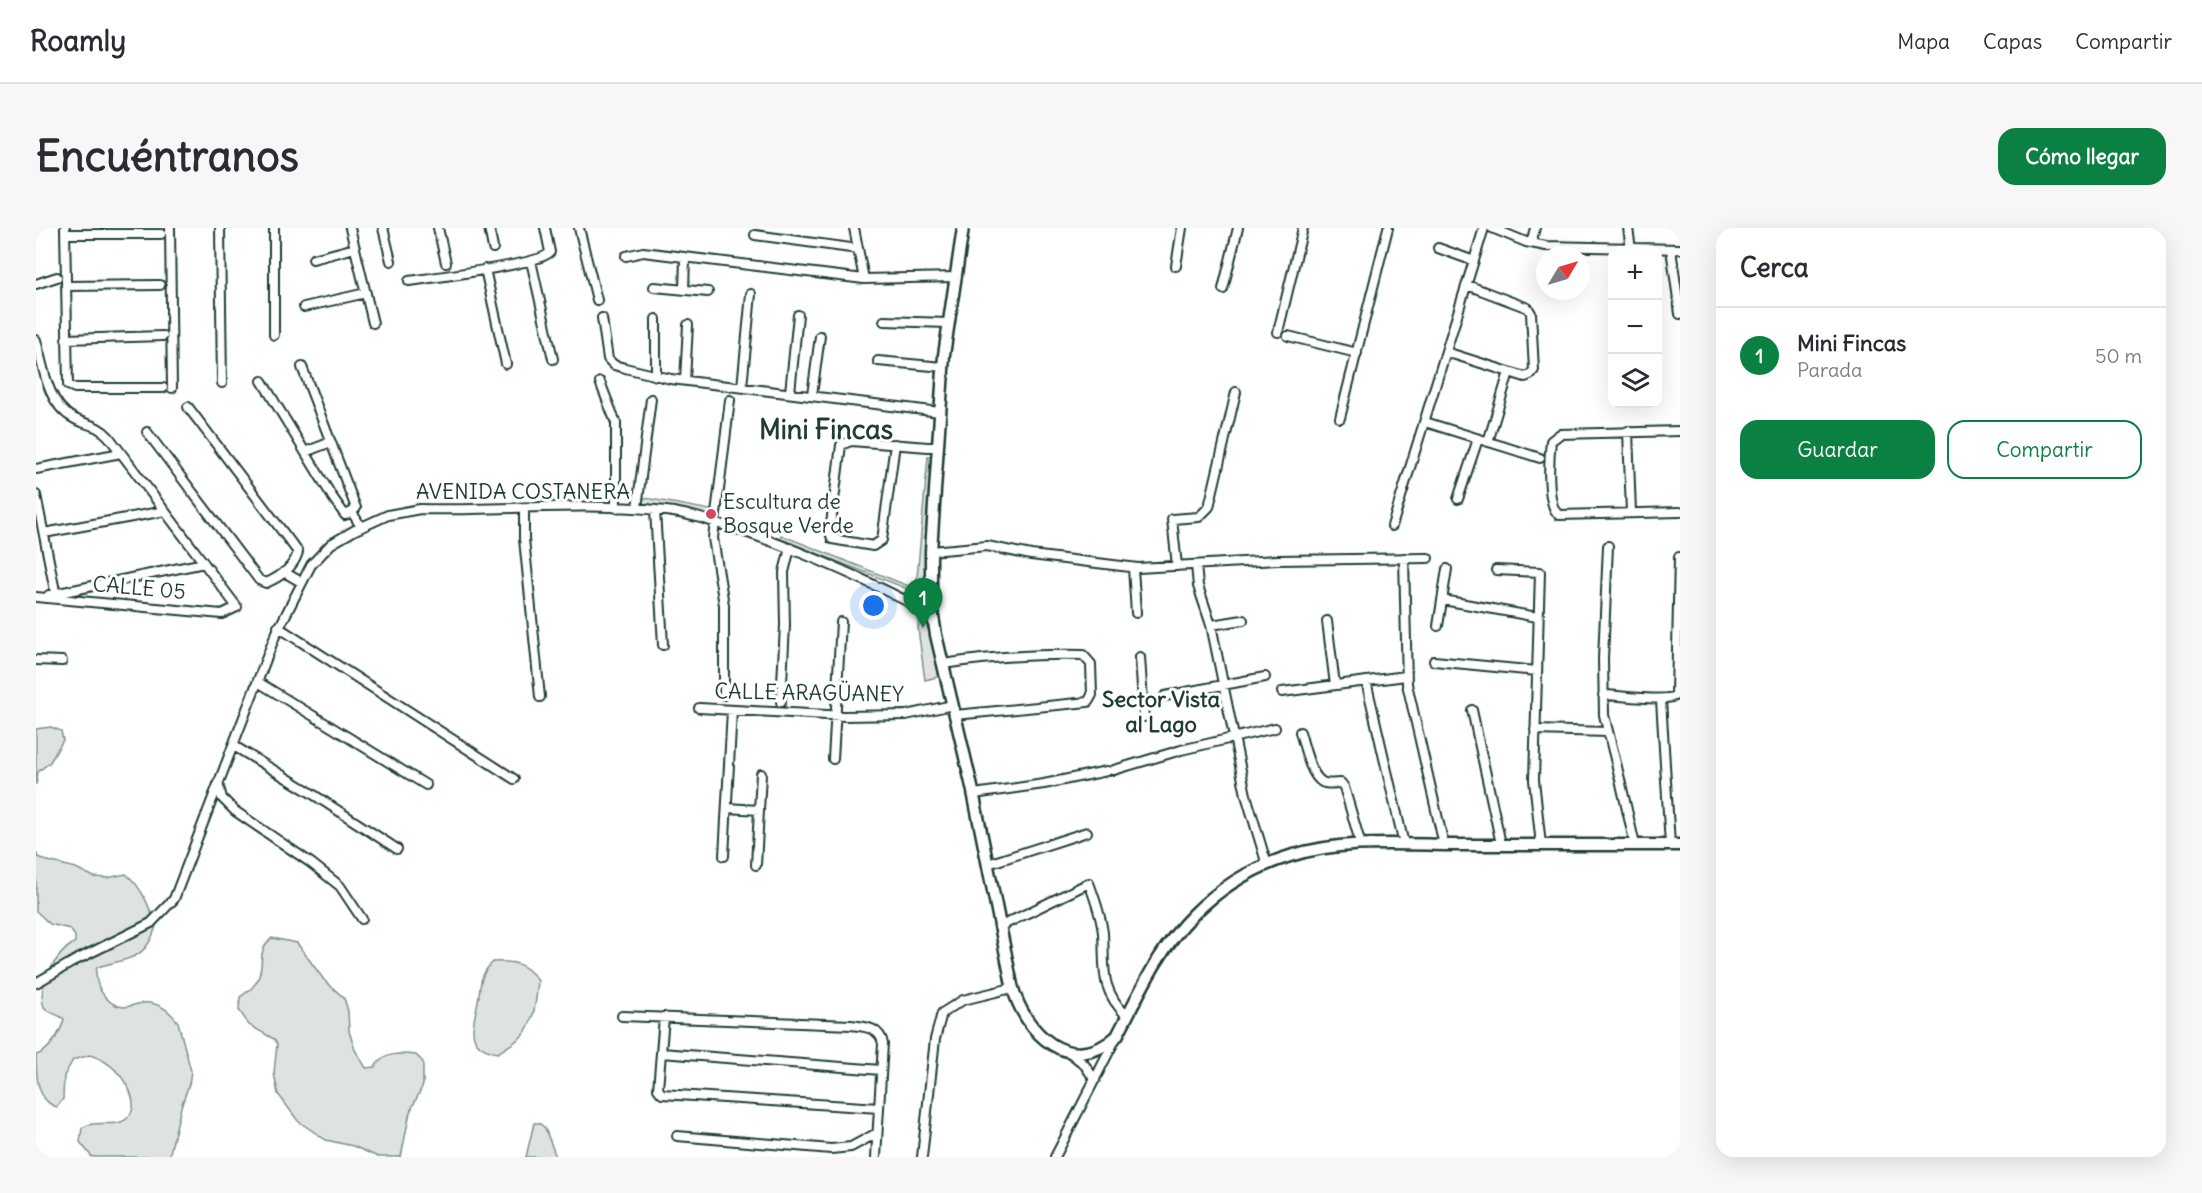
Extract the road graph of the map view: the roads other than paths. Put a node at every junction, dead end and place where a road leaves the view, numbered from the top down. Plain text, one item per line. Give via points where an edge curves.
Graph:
1 (170, 228) edge
2 (220, 228) edge
3 (274, 228) edge
4 (350, 228) edge
5 (383, 228) edge
6 (438, 228) edge
7 (489, 228) edge
8 (545, 228) edge
9 (579, 228) edge
10 (854, 228) edge
11 (963, 228) edge
12 (1182, 228) edge
13 (1238, 228) edge
14 (1303, 228) edge
15 (1388, 228) edge
16 (1484, 228) edge
17 (1492, 228) edge
18 (1535, 228) edge
19 (1628, 228) edge
20 (65, 231) edge
21 (161, 234) dead end
22 (755, 235) dead end
23 (1531, 243) junction
24 (1631, 246) edge
25 (355, 248) junction
26 (493, 248) dead end
27 (1437, 248) dead end
28 (858, 249) junction
29 (1608, 249) edge
30 (1676, 249) edge
31 (626, 256) dead end
32 (685, 258) junction
33 (313, 259) dead end
34 (391, 261) dead end
35 (531, 261) junction
36 (1474, 261) junction
37 (446, 263) dead end
38 (1176, 267) dead end
39 (485, 269) junction
40 (57, 277) dead end
41 (956, 277) junction
42 (864, 279) junction
43 (409, 281) dead end
44 (36, 284) edge
45 (160, 285) dead end
46 (1467, 285) junction
47 (66, 286) junction
48 (654, 286) dead end
49 (1223, 289) dead end
50 (684, 290) junction
51 (708, 292) dead end
52 (366, 293) junction
53 (751, 294) dead end
54 (597, 300) dead end
55 (304, 307) dead end
56 (1680, 314) edge
57 (798, 315) dead end
58 (602, 318) dead end
59 (656, 319) dead end
60 (884, 321) dead end
61 (373, 323) dead end
62 (948, 323) junction
63 (688, 325) dead end
64 (1278, 332) dead end
65 (274, 335) dead end
66 (163, 336) dead end
67 (820, 336) dead end
68 (1288, 336) dead end
69 (66, 339) junction
70 (36, 340) edge
71 (1446, 352) junction
72 (1357, 354) junction
73 (553, 359) dead end
74 (878, 361) dead end
75 (506, 364) dead end
76 (302, 366) dead end
77 (943, 367) junction
78 (1509, 372) junction
79 (656, 376) junction
80 (685, 380) junction
81 (262, 381) dead end
82 (600, 382) dead end
83 (222, 383) dead end
84 (742, 387) junction
85 (790, 392) junction
86 (1236, 392) dead end
87 (812, 395) junction
88 (651, 399) dead end
89 (730, 400) dead end
90 (188, 407) dead end
91 (940, 412) junction
92 (1340, 418) dead end
93 (1425, 422) junction
94 (1628, 431) junction
95 (1680, 431) edge
96 (147, 432) dead end
97 (1478, 439) junction
98 (331, 442) junction
99 (1488, 442) junction
100 (895, 444) junction
101 (938, 447) junction
102 (305, 452) junction
103 (121, 453) junction
104 (1540, 458) dead end
105 (36, 469) edge
106 (36, 495) edge
107 (1458, 499) dead end
108 (616, 508) junction
109 (638, 508) junction
110 (524, 509) junction
111 (655, 510) junction
112 (165, 511) junction
113 (352, 512) junction
114 (1680, 512) edge
115 (1631, 513) junction
116 (716, 523) junction
117 (1392, 526) dead end
118 (361, 527) junction
119 (44, 533) junction
120 (1608, 546) dead end
121 (790, 548) junction
122 (931, 551) junction
123 (1679, 557) edge
124 (1404, 558) junction
125 (1428, 558) dead end
126 (204, 563) junction
127 (1196, 565) junction
128 (1178, 566) junction
129 (1133, 567) junction
130 (1447, 569) dead end
131 (1496, 570) dead end
132 (284, 572) junction
133 (301, 582) junction
134 (56, 596) junction
135 (37, 597) edge
136 (1443, 600) junction
137 (1136, 613) dead end
138 (932, 614) junction
139 (1537, 617) junction
140 (1243, 620) dead end
141 (1327, 621) dead end
142 (841, 622) dead end
143 (1211, 625) junction
144 (1438, 626) dead end
145 (279, 627) junction
146 (663, 645) dead end
147 (1140, 657) dead end
148 (36, 660) edge
149 (63, 661) dead end
150 (1434, 661) dead end
151 (943, 664) junction
152 (1537, 671) junction
153 (1406, 676) junction
154 (1265, 677) dead end
155 (1366, 681) junction
156 (258, 682) junction
157 (1335, 684) junction
158 (1223, 685) junction
159 (1282, 692) dead end
160 (724, 695) dead end
161 (1603, 695) junction
162 (1165, 696) dead end
163 (540, 697) dead end
164 (1661, 700) junction
165 (781, 702) dead end
166 (699, 708) dead end
167 (732, 710) junction
168 (954, 710) junction
169 (1472, 710) dead end
170 (837, 715) junction
171 (1144, 717) dead end
172 (1275, 728) dead end
173 (1535, 730) junction
174 (1300, 732) dead end
175 (1608, 732) junction
176 (1233, 737) junction
177 (234, 746) junction
178 (833, 759) dead end
179 (761, 774) dead end
180 (514, 779) dead end
181 (218, 783) junction
182 (426, 785) dead end
183 (974, 794) junction
184 (727, 808) junction
185 (759, 810) junction
186 (1087, 832) dead end
187 (1404, 844) junction
188 (1444, 844) junction
189 (1501, 844) junction
190 (1361, 845) junction
191 (1541, 845) junction
192 (1635, 845) junction
193 (1675, 845) edge
194 (397, 849) dead end
195 (724, 856) dead end
196 (988, 864) junction
197 (756, 865) dead end
198 (1267, 865) junction
199 (362, 919) dead end
200 (999, 927) junction
201 (36, 983) edge
202 (1012, 988) junction
203 (622, 1016) dead end
204 (1127, 1016) junction
205 (664, 1017) junction
206 (1117, 1036) junction
207 (1067, 1052) junction
208 (661, 1053) junction
209 (881, 1070) junction
210 (1095, 1080) junction
211 (879, 1108) junction
212 (877, 1133) junction
213 (677, 1136) dead end
214 (876, 1157) edge
215 (922, 1157) edge
216 (1055, 1157) edge

1 - 69 street via 167,388 70,387
2 - 83 street
3 - 65 street
4 - 25 street
5 - 34 street
6 - 37 street
7 - 26 street
8 - 35 street via 550,254
9 - 54 street
10 - 28 street
11 - 41 street
12 - 38 street
13 - 49 street
14 - 64 street
15 - 72 street
16 - 36 street
17 - 23 street
18 - 23 street
19 - 24 street
20 - 21 street
20 - 47 street
22 - 28 street
23 - 29 street
25 - 33 street
25 - 52 street
27 - 36 street
28 - 42 street
30 - 56 street
31 - 32 street via 642,252
32 - 42 street
32 - 50 street
35 - 39 street
35 - 73 street
36 - 46 street
39 - 43 street
39 - 75 street
40 - 44 street
41 - 42 street
41 - 62 street
45 - 47 street
46 - 71 street
46 - 78 street via 1530,310 1534,370 1528,376
47 - 69 street
48 - 50 street
50 - 51 street
52 - 55 street
52 - 61 street
53 - 84 street
57 - 85 street
58 - 79 street via 610,363
59 - 79 street
60 - 62 street
62 - 77 street
63 - 80 street
66 - 69 street
67 - 87 street
68 - 72 street
70 - 103 street via 55,402 75,419 99,428
71 - 78 street
71 - 93 street
72 - 92 street
74 - 77 street
76 - 98 street
77 - 91 street
78 - 99 street
79 - 80 street
80 - 84 street
81 - 102 street
82 - 108 street via 617,434
84 - 85 street
85 - 87 street
86 - 128 street via 1209,507 1199,517 1172,519
87 - 91 street
88 - 109 street
89 - 116 street
90 - 132 street via 298,552
91 - 101 street
93 - 97 street
93 - 117 street
94 - 95 street
94 - 115 street
94 - 115 street via 1560,434 1552,438 1551,502 1559,515
96 - 132 street via 259,580 266,583
97 - 99 street
97 - 107 street
98 - 102 street
98 - 113 street via 356,508
99 - 104 street
100 - 100 street via 851,441 841,445 832,539 873,546 882,540
100 - 101 street
101 - 122 street
102 - 113 street via 340,509 345,515
103 - 105 street
103 - 112 street
106 - 119 street
108 - 109 street, AVENIDA COSTANERA
108 - 110 street, AVENIDA COSTANERA
109 - 111 street, AVENIDA COSTANERA
110 - 118 street, AVENIDA COSTANERA via 409,510
110 - 163 street
111 - 116 street, AVENIDA COSTANERA
111 - 146 street
112 - 119 street
112 - 126 street
113 - 118 street
114 - 115 street
116 - 121 street, AVENIDA COSTANERA
116 - 160 street via 713,546 723,605
118 - 133 street, AVENIDA COSTANERA via 323,551
119 - 134 street
120 - 161 street
121 - 138 street, AVENIDA COSTANERA via 862,578
121 - 165 street via 784,572
122 - 129 street via 987,546
122 - 138 street
123 - 164 street via 1677,690 1674,697
124 - 125 street
124 - 127 street
124 - 153 street
126 - 134 street
126 - 134 street, CALLE 05 via 237,607 222,614
127 - 128 street
127 - 143 street via 1198,586
128 - 129 street
129 - 137 street
130 - 136 street
131 - 139 street via 1540,572
132 - 133 street
133 - 145 street, AVENIDA COSTANERA
134 - 135 street, CALLE 05
136 - 139 street
136 - 144 street
138 - 151 street
139 - 152 street
140 - 143 street
141 - 157 street
142 - 170 street
143 - 158 street
145 - 156 street, AVENIDA COSTANERA
145 - 180 street
147 - 171 street
148 - 149 street
150 - 152 street
151 - 168 street
151 - 168 street, CALLE ARAGÜANEY via 996,657 1083,655 1091,664 1092,695 1088,702
152 - 173 street
153 - 155 street
153 - 188 street
154 - 158 street
155 - 157 street
155 - 187 street
156 - 177 street, AVENIDA COSTANERA
156 - 182 street
157 - 159 street
158 - 162 street
158 - 176 street
161 - 164 street
161 - 175 street
164 - 193 street
166 - 167 street, CALLE ARAGÜANEY
167 - 170 street, CALLE ARAGÜANEY
167 - 184 street
168 - 170 street, CALLE ARAGÜANEY
168 - 183 street
169 - 189 street
170 - 178 street
172 - 176 street
173 - 175 street
173 - 191 street via 1534,780
174 - 190 street via 1319,780 1341,783 1344,787
175 - 192 street
176 - 183 street via 1111,771
176 - 198 street
177 - 181 street, AVENIDA COSTANERA
177 - 194 street
179 - 185 street
181 - 199 street via 222,798 235,811 340,886
181 - 201 street, AVENIDA COSTANERA via 178,890 164,911 137,931
183 - 196 street
184 - 185 street
184 - 195 street
185 - 197 street
186 - 196 street
187 - 188 street
187 - 190 street
188 - 189 street
189 - 191 street
190 - 198 street via 1292,855
191 - 192 street
192 - 193 street
196 - 200 street
198 - 204 street via 1227,886 1186,921 1160,956
200 - 202 street
200 - 204 street via 1089,883 1099,912 1105,980 1115,1004
202 - 207 street via 1018,1007 1032,1028
202 - 215 street via 963,1000 942,1013 935,1039
203 - 205 street
204 - 206 street
205 - 208 street
205 - 209 street via 870,1029 882,1038
206 - 207 street via 1098,1050
206 - 210 street
207 - 210 street via 1084,1064
208 - 209 street
208 - 211 street via 658,1089 662,1094
209 - 211 street
210 - 216 street
211 - 212 street
212 - 213 street via 851,1147 831,1149
212 - 214 street

